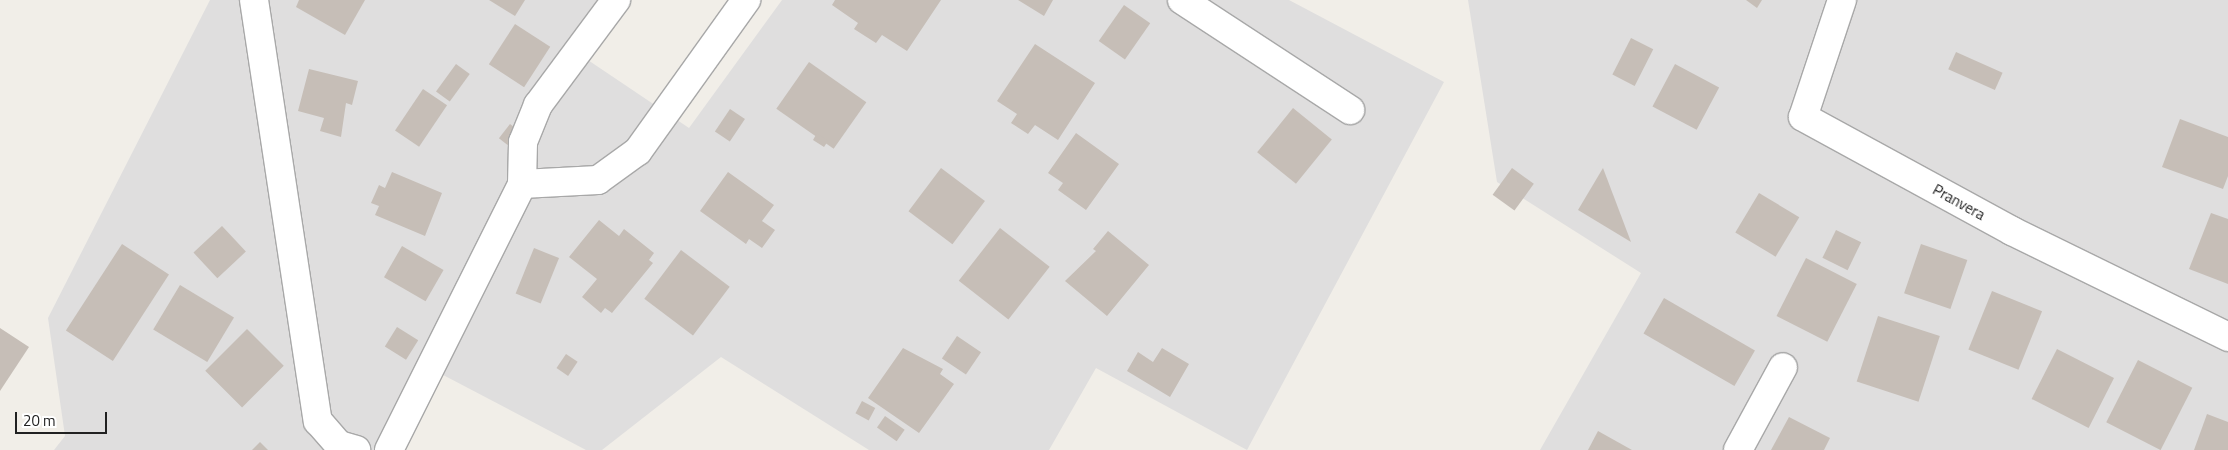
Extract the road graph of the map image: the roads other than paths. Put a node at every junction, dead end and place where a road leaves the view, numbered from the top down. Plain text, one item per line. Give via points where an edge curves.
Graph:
1 (254, 0) edge
2 (616, 0) edge
3 (746, 0) edge
4 (1182, 0) edge
5 (1842, 0) edge
6 (1350, 110) dead end
7 (522, 184) junction
8 (2228, 337) edge
9 (1783, 367) dead end
10 (356, 450) edge
11 (389, 450) edge
12 (1738, 450) edge

1 - 10 street via 318,421 339,445
2 - 7 street via 538,105 523,142
3 - 7 street via 638,151 598,180
4 - 6 street
5 - 8 street, Pranvera via 1803,118 2012,231
7 - 11 street
9 - 12 street

